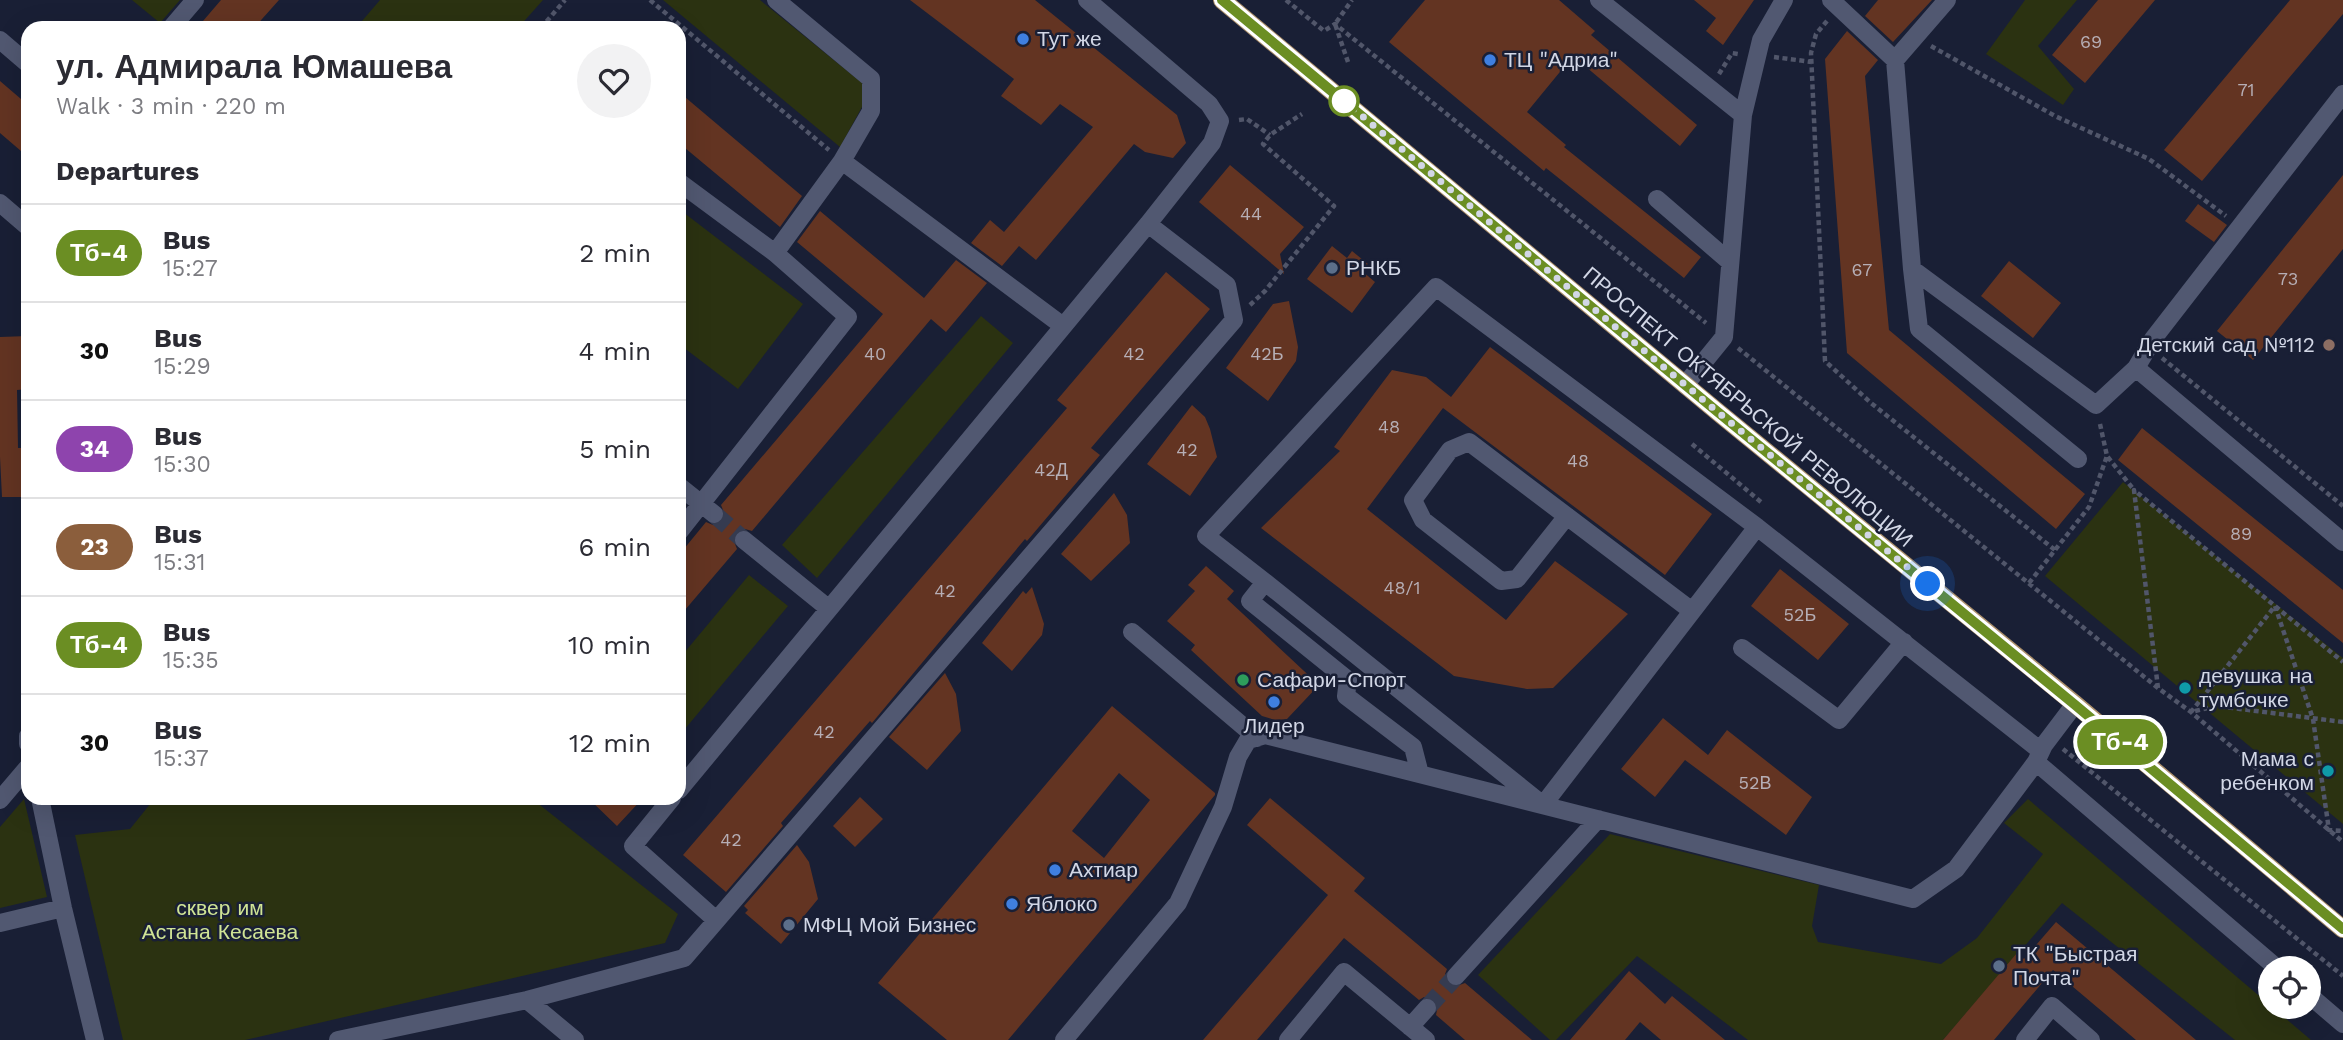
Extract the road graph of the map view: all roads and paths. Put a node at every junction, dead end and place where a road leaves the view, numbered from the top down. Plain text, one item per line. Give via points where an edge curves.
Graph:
1 (195, 0) edge
2 (565, 0) edge
3 (650, 0) edge
4 (776, 0) edge
5 (1087, 0) edge
6 (1222, 0) edge
7 (1286, 0) edge
8 (1352, 0) edge
9 (1600, 0) edge
10 (1784, 0) edge
11 (1947, 0) edge
12 (1835, 3) edge
13 (177, 21) edge
14 (547, 21) edge
15 (675, 21) edge
16 (1335, 24) junction
17 (686, 30) edge
18 (1916, 37) junction
19 (0, 40) edge
20 (1758, 55) junction
21 (21, 58) edge
22 (1895, 60) junction
23 (1348, 62) dead end
24 (1812, 62) junction
25 (1710, 89) junction
26 (2343, 94) edge
27 (1302, 114) dead end
28 (1743, 115) junction
29 (1247, 119) dead end
30 (1270, 135) junction
31 (842, 161) junction
32 (686, 187) edge
33 (1657, 199) dead end
34 (0, 203) edge
35 (21, 221) edge
36 (1148, 224) junction
37 (2241, 226) junction
38 (775, 253) junction
39 (1730, 262) junction
40 (1912, 270) junction
41 (1234, 320) junction
42 (1063, 326) junction
43 (1724, 337) junction
44 (2149, 347) junction
45 (2136, 369) junction
46 (1685, 384) junction
47 (2096, 405) junction
48 (1692, 444) dead end
49 (2107, 456) junction
50 (2078, 458) dead end
51 (2134, 490) junction
52 (686, 492) edge
53 (2343, 506) edge
54 (1769, 508) dead end
55 (708, 509) junction
56 (1567, 516) junction
57 (686, 526) edge
58 (1757, 527) junction
59 (744, 540) tunnel mouth
60 (2343, 542) edge
61 (2055, 550) junction
62 (1265, 582) junction
63 (2029, 583) junction
64 (2275, 606) junction
65 (828, 608) junction
66 (1692, 611) junction
67 (1132, 632) dead end
68 (1904, 642) junction
69 (1742, 648) dead end
70 (2343, 662) edge
71 (2158, 688) junction
72 (2074, 704) junction
73 (2191, 712) junction
74 (2313, 719) junction
75 (2343, 722) edge
76 (1257, 738) junction
77 (2042, 750) junction
78 (1420, 774) junction
79 (21, 775) edge
80 (686, 781) edge
81 (0, 800) edge
82 (41, 805) edge
83 (666, 805) edge
84 (1543, 805) junction
85 (1598, 819) junction
86 (2329, 830) junction
87 (2343, 831) edge
88 (2343, 842) edge
89 (63, 908) junction
90 (716, 920) junction
91 (0, 923) edge
92 (2343, 929) edge
93 (2264, 956) edge
94 (1456, 976) tunnel mouth
95 (2343, 976) edge
96 (527, 1000) junction
97 (2321, 1005) edge
98 (1427, 1008) tunnel mouth
99 (2343, 1024) edge
100 (1410, 1027) junction
101 (95, 1040) edge
102 (338, 1040) edge
103 (575, 1040) edge
104 (1064, 1040) edge
105 (1288, 1040) edge
106 (1426, 1040) edge
107 (2025, 1040) edge
108 (2091, 1040) edge

1 - 13 street
2 - 14 path
3 - 15 path
4 - 31 street via 871,79 871,111
5 - 36 street via 1209,104 1220,121 1212,143
6 - 46 main road, ПРОСПЕКТ ОКТЯБРЬСКОЙ РЕВОЛЮЦИИ
7 - 16 path via 1324,31
8 - 16 path
9 - 25 street
10 - 20 street
11 - 18 street
12 - 22 street
12 - 24 path via 1816,34
16 - 23 path
16 - 43 path
17 - 31 path
18 - 22 street
18 - 37 path via 2055,116 2149,159
19 - 21 street
20 - 24 path
20 - 25 path via 1732,53
20 - 28 street
22 - 40 street
24 - 61 path via 1825,361
25 - 28 street
26 - 37 street
27 - 30 path
28 - 39 street
29 - 30 path
30 - 41 path via 1263,144 1334,206 1265,291
31 - 38 street
31 - 42 street
32 - 38 street
33 - 39 street
34 - 35 street
36 - 41 street via 1227,285
36 - 42 street
37 - 44 street
38 - 55 street via 848,317
39 - 43 street
40 - 47 street
40 - 50 street via 1919,329
41 - 90 street
42 - 65 street
43 - 46 street
43 - 63 path
44 - 45 street
44 - 53 path
45 - 47 street
45 - 60 street
46 - 72 main road, ПРОСПЕКТ ОКТЯБРЬСКОЙ РЕВОЛЮЦИИ
47 - 49 path
48 - 54 path
49 - 51 path
49 - 61 path via 2089,508
51 - 64 path
51 - 71 path
52 - 55 street
55 - 57 street
56 - 56 street via 1469,442 1450,450 1413,500 1423,520 1500,581 1517,579
56 - 66 street
58 - 62 street via 1436,287 1206,536
58 - 66 street
58 - 68 street
59 - 65 street
61 - 63 path
62 - 78 street via 1250,601 1348,680 1346,696 1413,747
62 - 84 street
63 - 71 path
64 - 70 path
64 - 73 path
64 - 74 path
65 - 80 street
66 - 84 street
67 - 76 street
68 - 69 street via 1839,720
68 - 77 street
71 - 73 path
72 - 77 street
72 - 92 main road, ПРОСПЕКТ ОКТЯБРЬСКОЙ РЕВОЛЮЦИИ
73 - 74 path via 2217,705
73 - 86 path
74 - 75 path
74 - 86 path
76 - 78 street via 1265,735
76 - 104 street via 1248,740 1238,757 1223,807 1178,903
77 - 85 street via 1956,869 1913,899
77 - 93 street
77 - 95 path
78 - 84 street
79 - 81 street
82 - 89 street
83 - 90 street via 633,846
84 - 85 street
85 - 94 street
86 - 87 path
86 - 88 path
89 - 91 street
89 - 101 street
90 - 96 street via 684,958
96 - 102 street
96 - 103 street
97 - 99 street
98 - 100 street
100 - 105 street via 1344,972
100 - 106 street
107 - 108 street via 2052,1006

